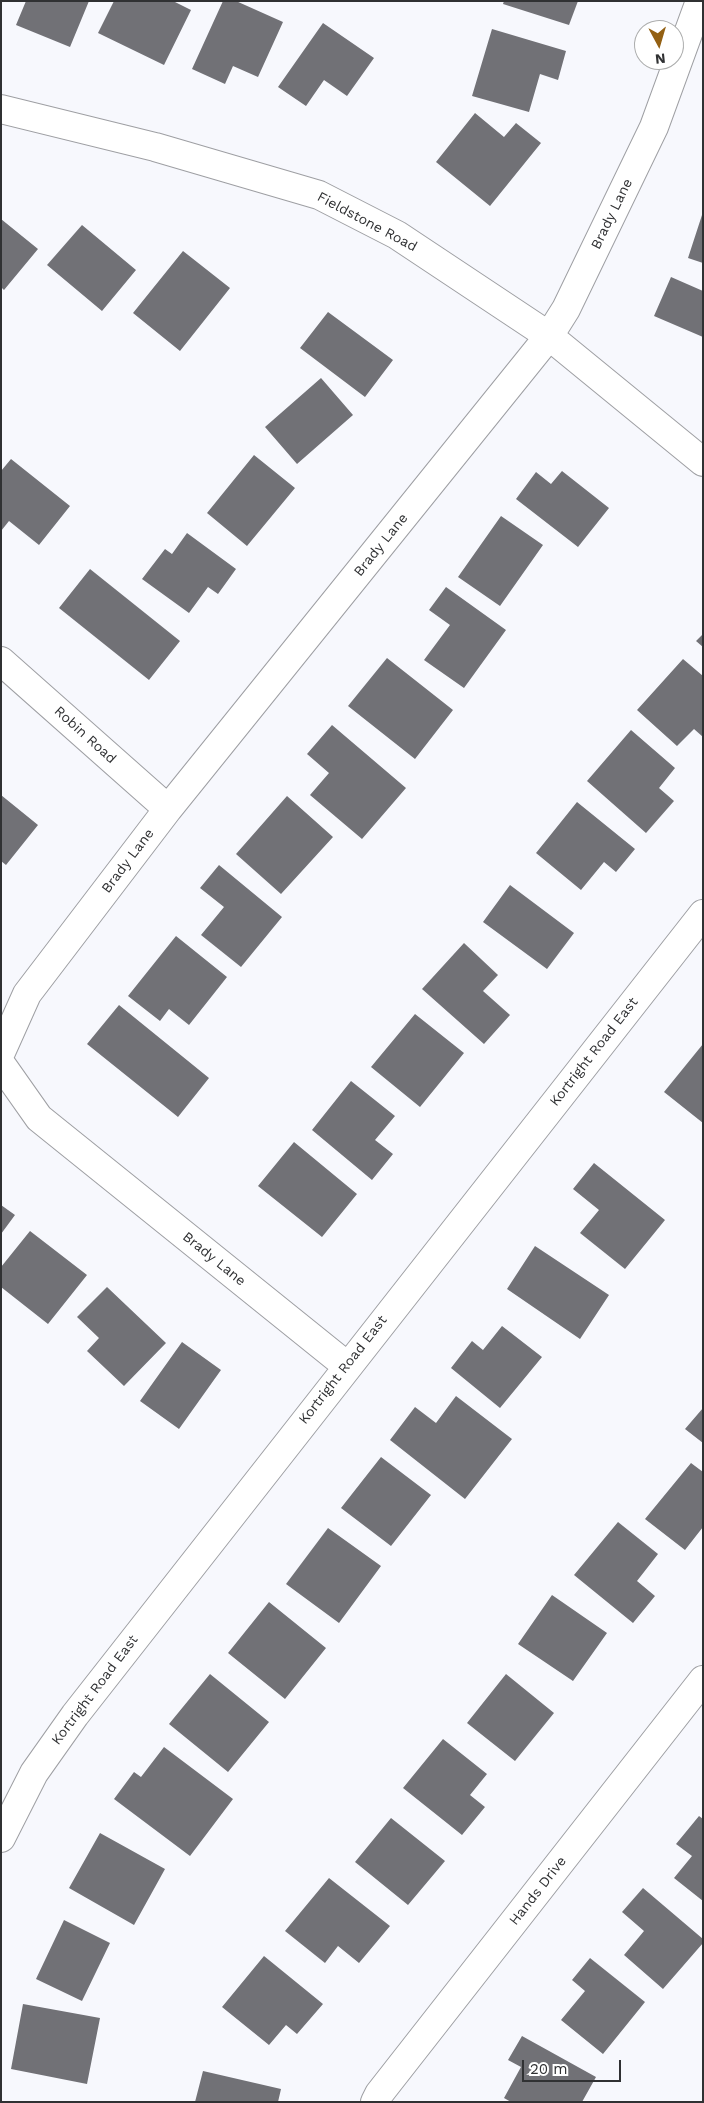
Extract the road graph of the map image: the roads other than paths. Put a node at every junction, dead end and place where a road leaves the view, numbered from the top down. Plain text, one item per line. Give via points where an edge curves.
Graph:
1 (700, 1) edge
2 (1, 109) edge
3 (549, 336) junction
4 (703, 462) edge
5 (1, 661) edge
6 (168, 809) junction
7 (703, 914) edge
8 (1, 1052) edge
9 (1, 1064) edge
10 (347, 1366) junction
11 (703, 1680) edge
12 (1, 1838) edge
13 (376, 2102) edge

1 - 3 street, Brady Lane via 654,127 566,309
2 - 3 street, Fieldstone Road via 155,147 318,195 397,234
3 - 4 street, Fieldstone Road
3 - 6 street, Brady Lane
5 - 6 street, Robin Road
6 - 8 street, Brady Lane via 27,994
7 - 10 street, Kortright Road East
9 - 10 street, Brady Lane via 39,1118
10 - 12 street, Kortright Road East via 75,1715 34,1773
11 - 13 street, Hands Drive via 379,2094

